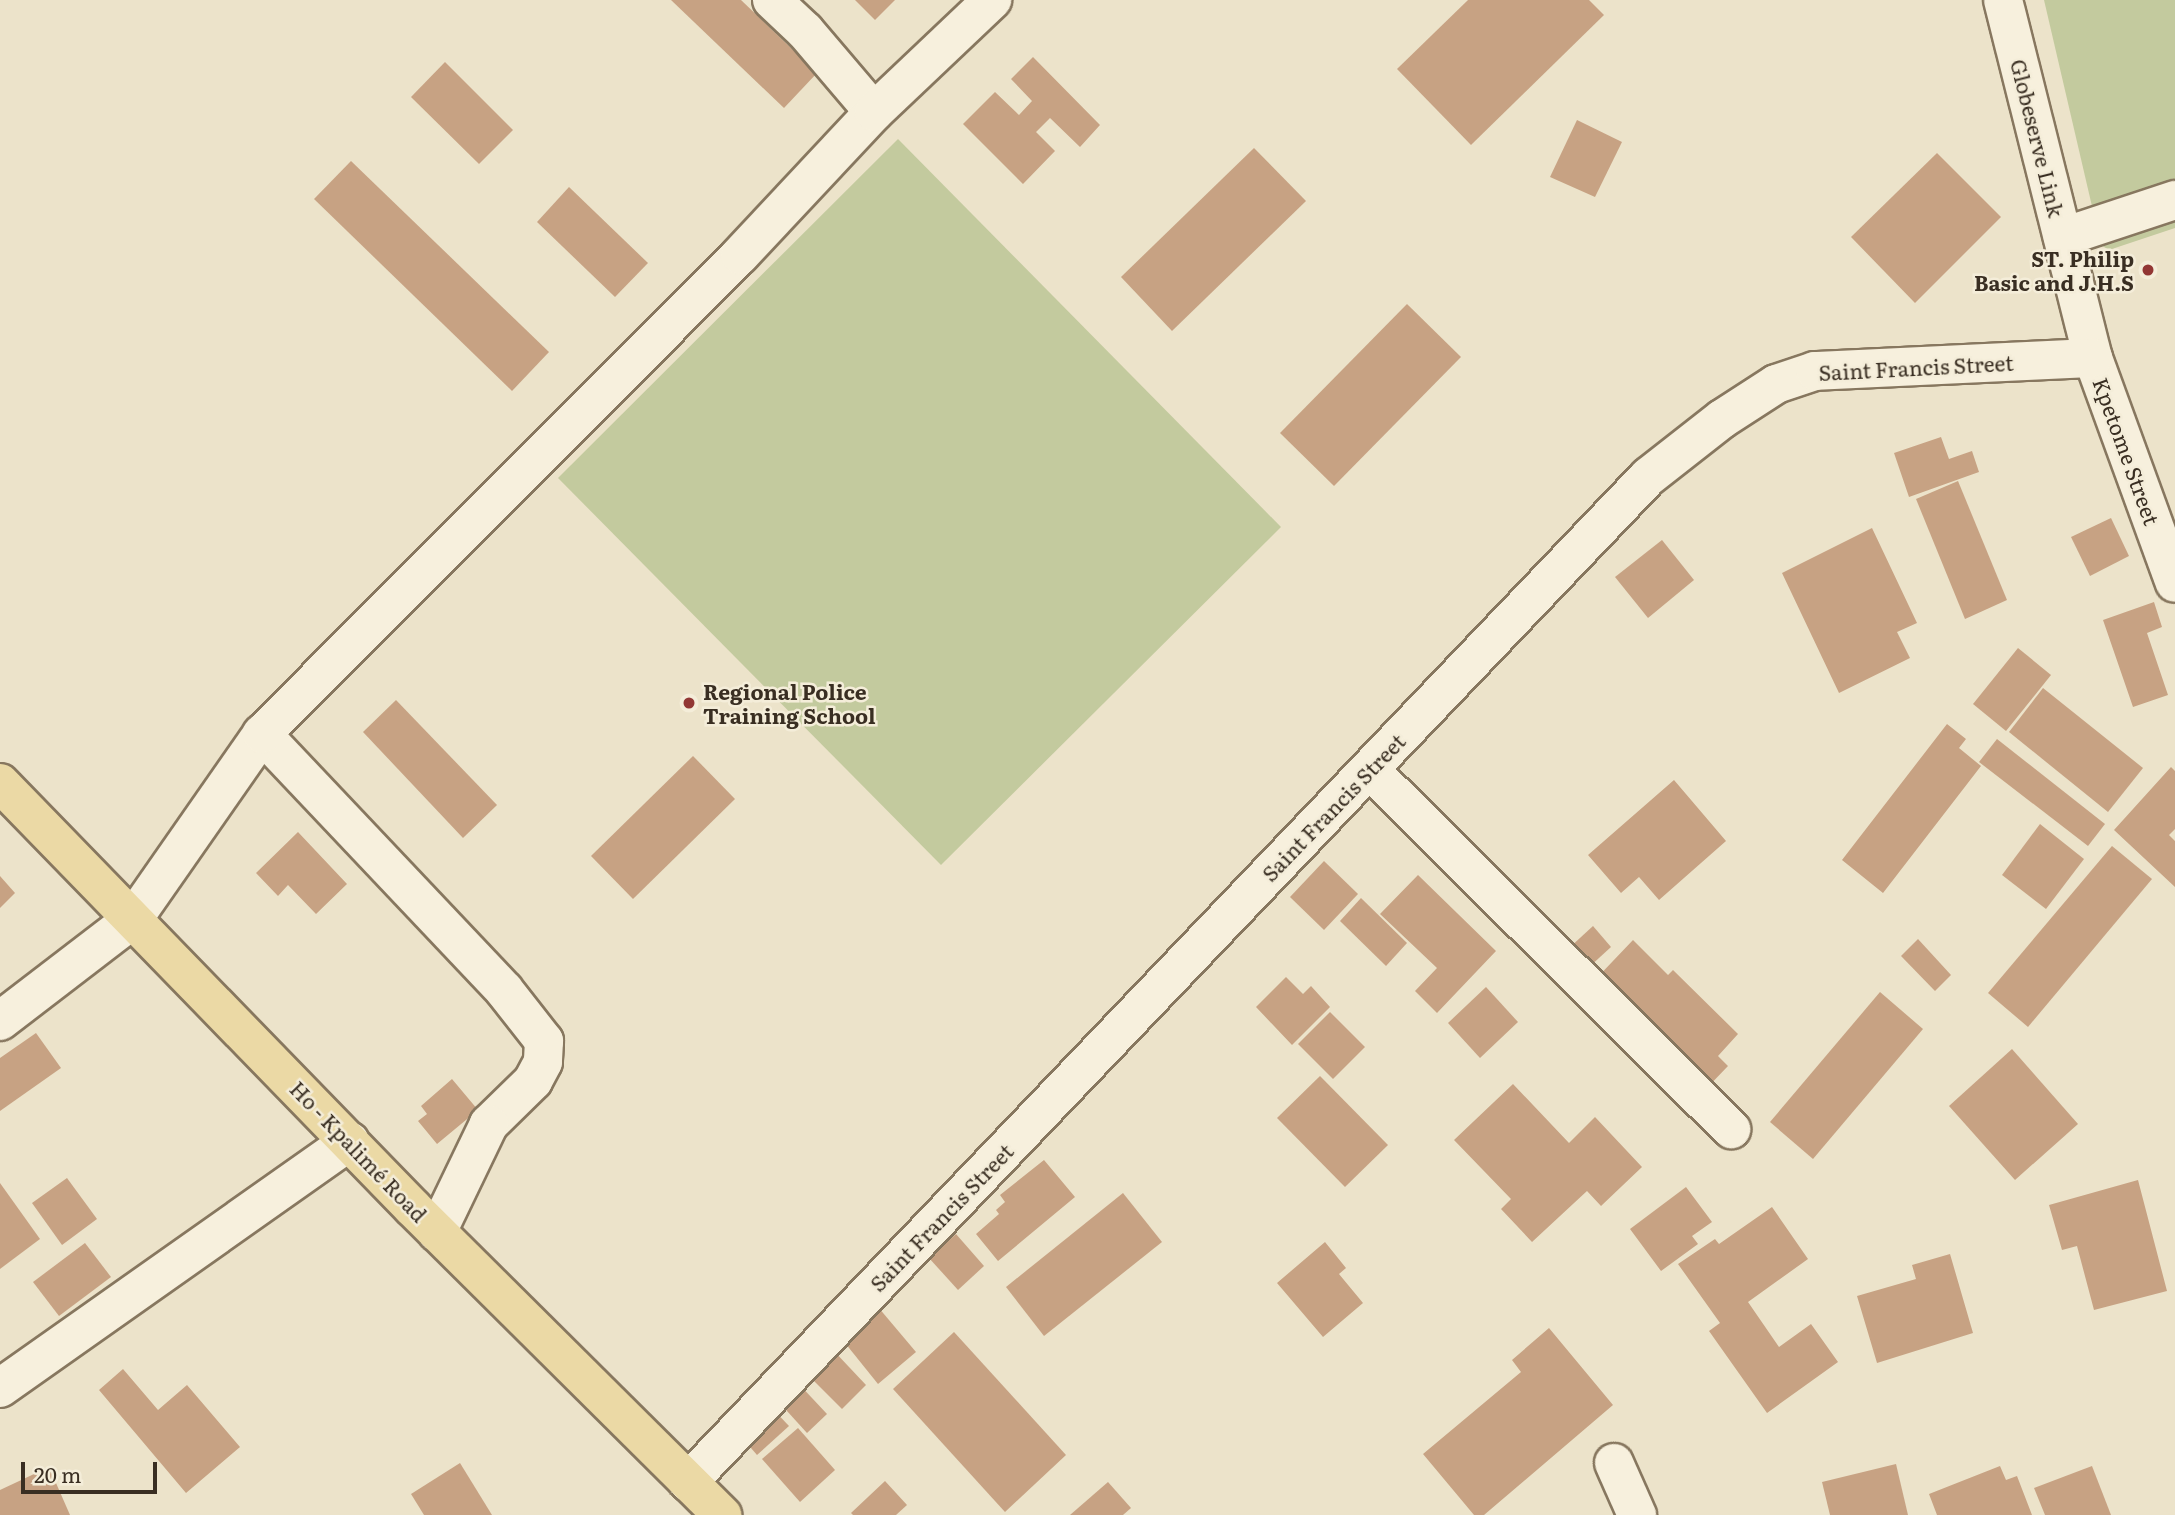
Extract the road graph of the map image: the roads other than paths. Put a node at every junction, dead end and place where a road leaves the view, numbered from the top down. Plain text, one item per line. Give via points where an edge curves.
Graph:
1 (772, 0) edge
2 (992, 0) edge
3 (2003, 0) edge
4 (874, 112) junction
5 (2175, 200) edge
6 (2063, 237) junction
7 (2093, 358) junction
8 (2175, 583) edge
9 (262, 734) junction
10 (1369, 769) junction
11 (0, 783) edge
12 (133, 919) junction
13 (0, 1021) edge
14 (1731, 1129) dead end
15 (350, 1142) junction
16 (437, 1233) junction
17 (0, 1388) edge
18 (1614, 1463) dead end
19 (688, 1482) junction
20 (722, 1515) edge
21 (1637, 1515) edge

1 - 4 street via 805,31
2 - 4 street
3 - 6 street, Globeserve Link
4 - 9 street via 730,265
5 - 6 street
6 - 7 street, Globeserve Link
7 - 8 street, Kpetome Street
7 - 10 street, Saint Francis Street via 1815,371 1776,384 1648,477
9 - 12 street
9 - 16 street via 504,989 544,1041 543,1062 533,1081 489,1124
10 - 14 street
10 - 19 street, Saint Francis Street
11 - 12 main road, Ho - Kpalimé Road
12 - 13 street
12 - 15 main road, Ho - Kpalimé Road
15 - 16 main road, Ho - Kpalimé Road
15 - 17 street
16 - 19 main road, Ho - Kpalimé Road
18 - 21 street
19 - 20 main road, Ho - Kpalimé Road

